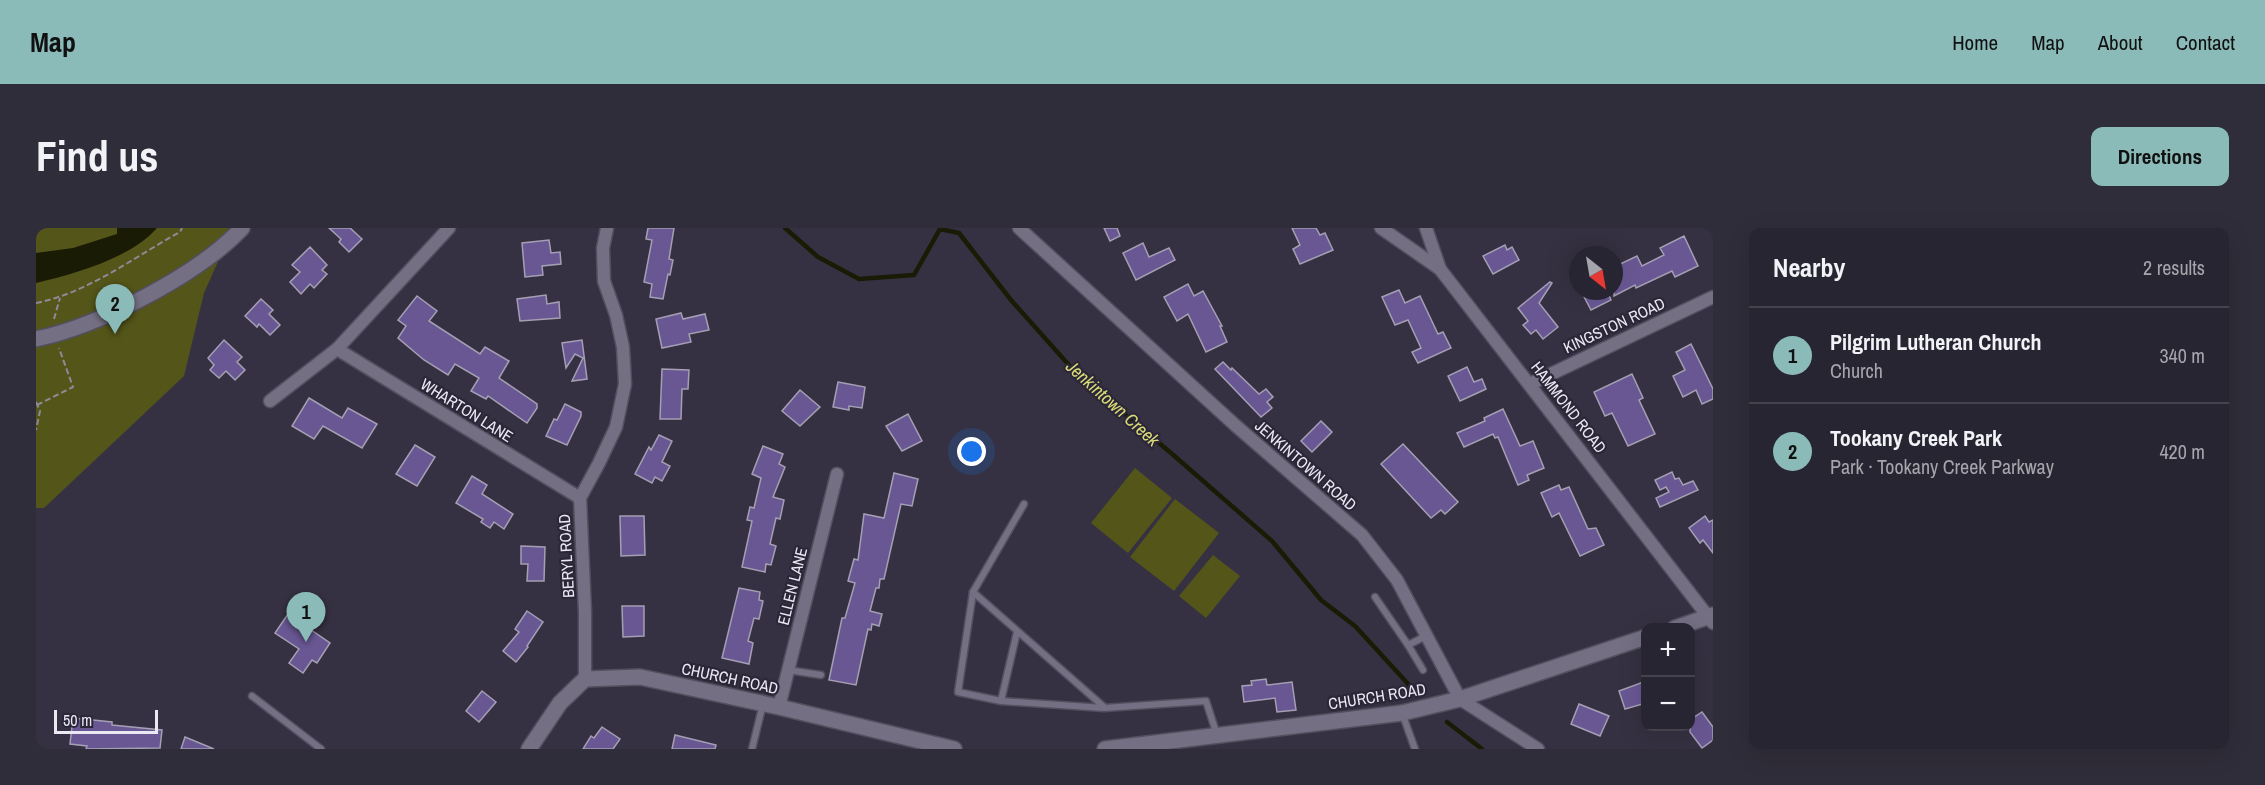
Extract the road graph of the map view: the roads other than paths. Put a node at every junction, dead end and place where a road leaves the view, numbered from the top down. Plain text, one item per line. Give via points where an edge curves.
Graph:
1 (242, 228) edge
2 (449, 228) edge
3 (607, 228) edge
4 (1019, 228) edge
5 (1381, 228) edge
6 (1426, 228) edge
7 (1440, 269) junction
8 (1713, 297) edge
9 (36, 339) edge
10 (337, 349) junction
11 (1530, 384) junction
12 (270, 400) dead end
13 (837, 474) dead end
14 (580, 498) junction
15 (1024, 504) dead end
16 (973, 592) junction
17 (1375, 597) dead end
18 (1712, 618) edge
19 (1692, 623) edge
20 (1017, 632) junction
21 (1427, 636) junction
22 (1641, 639) edge
23 (1408, 645) junction
24 (788, 670) junction
25 (1423, 670) dead end
26 (821, 675) dead end
27 (585, 679) junction
28 (252, 696) dead end
29 (1460, 699) junction
30 (1001, 701) junction
31 (771, 705) junction
32 (1104, 708) junction
33 (1402, 713) junction
34 (1217, 735) junction
35 (1146, 747) edge
36 (321, 749) edge
37 (529, 749) edge
38 (752, 749) edge
39 (954, 749) edge
40 (1105, 749) edge
41 (1415, 749) edge
42 (1538, 749) edge

1 - 9 street via 226,245 180,276 122,308 97,321
2 - 10 street
3 - 14 street, BERYL ROAD via 604,281 623,346 626,384 616,427
4 - 21 street, JENKINTOWN ROAD via 1362,535 1397,579
5 - 7 street, HAMMOND ROAD
6 - 7 street
7 - 11 street, HAMMOND ROAD
8 - 11 street, KINGSTON ROAD
10 - 12 street
10 - 14 street, WHARTON LANE
11 - 18 street, HAMMOND ROAD
13 - 24 street, ELLEN LANE
14 - 27 street, BERYL ROAD
15 - 16 lane
16 - 20 lane
16 - 30 lane via 958,692
17 - 23 lane
18 - 19 street
20 - 30 lane
20 - 32 lane
21 - 23 lane
21 - 29 street, JENKINTOWN ROAD
22 - 29 street, CHURCH ROAD
23 - 25 lane
24 - 26 lane
24 - 31 street, ELLEN LANE
27 - 31 street, CHURCH ROAD via 640,677
27 - 37 street via 560,703
28 - 36 lane
29 - 33 street, CHURCH ROAD
29 - 42 street, JENKINTOWN ROAD
30 - 32 lane
31 - 38 lane
31 - 39 street, CHURCH ROAD
32 - 34 lane via 1206,701
33 - 34 street, CHURCH ROAD
33 - 41 lane
34 - 35 street, CHURCH ROAD
35 - 40 street, CHURCH ROAD

